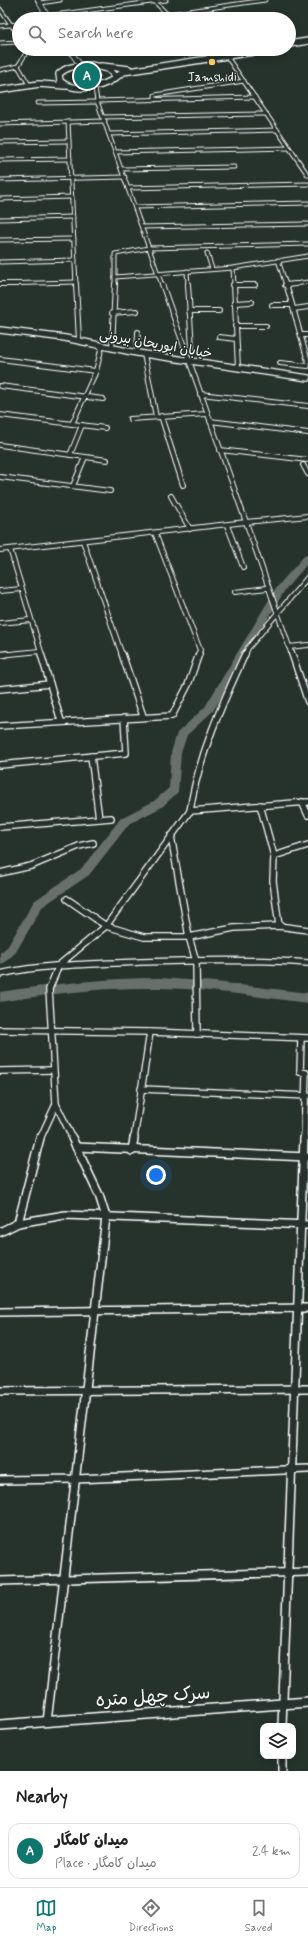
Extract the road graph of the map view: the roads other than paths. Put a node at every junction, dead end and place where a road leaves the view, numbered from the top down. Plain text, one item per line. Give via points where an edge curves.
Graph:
1 (60, 0) edge
2 (166, 0) edge
3 (265, 0) edge
4 (39, 1) edge
5 (154, 1) junction
6 (0, 9) edge
7 (45, 12) edge
8 (81, 12) edge
9 (165, 12) edge
10 (187, 12) edge
11 (12, 25) joint
12 (0, 26) edge
13 (12, 42) edge
14 (308, 42) edge
15 (0, 43) edge
16 (296, 44) edge
17 (24, 56) edge
18 (74, 56) edge
19 (209, 56) edge
20 (220, 56) edge
21 (227, 56) edge
22 (80, 65) junction
23 (18, 66) junction
24 (101, 66) junction
25 (0, 70) edge
26 (62, 71) junction
27 (114, 79) junction
28 (244, 81) junction
29 (28, 83) junction
30 (70, 86) junction
31 (95, 88) junction
32 (0, 89) edge
33 (255, 97) junction
34 (155, 100) junction
35 (98, 102) junction
36 (38, 104) dead end
37 (266, 114) junction
38 (104, 119) junction
39 (68, 122) junction
40 (0, 124) edge
41 (277, 130) junction
42 (109, 134) junction
43 (69, 140) junction
44 (0, 142) edge
45 (289, 148) junction
46 (115, 152) junction
47 (70, 159) junction
48 (0, 160) edge
49 (234, 167) dead end
50 (122, 170) junction
51 (308, 175) edge
52 (125, 177) junction
53 (71, 178) junction
54 (0, 180) edge
55 (308, 184) edge
56 (128, 188) junction
57 (72, 197) junction
58 (0, 199) edge
59 (308, 204) edge
60 (135, 207) junction
61 (73, 217) junction
62 (0, 219) edge
63 (308, 224) edge
64 (142, 228) junction
65 (74, 239) junction
66 (0, 240) edge
67 (308, 244) edge
68 (148, 248) junction
69 (207, 253) dead end
70 (308, 256) edge
71 (75, 260) junction
72 (278, 260) junction
73 (0, 262) edge
74 (233, 268) junction
75 (212, 269) junction
76 (187, 270) junction
77 (157, 273) junction
78 (116, 277) junction
79 (76, 282) junction
80 (308, 282) edge
81 (0, 284) edge
82 (233, 285) junction
83 (255, 285) dead end
84 (285, 285) junction
85 (234, 302) junction
86 (252, 302) dead end
87 (272, 304) dead end
88 (293, 307) junction
89 (308, 307) edge
90 (189, 311) junction
91 (219, 311) dead end
92 (137, 312) dead end
93 (112, 313) junction
94 (235, 326) junction
95 (266, 326) dead end
96 (0, 330) edge
97 (138, 332) dead end
98 (301, 335) junction
99 (308, 335) edge
100 (219, 337) dead end
101 (236, 339) junction
102 (79, 340) junction
103 (102, 346) junction
104 (112, 348) junction
105 (186, 350) junction
106 (306, 351) edge
107 (137, 353) junction
108 (144, 354) junction
109 (0, 359) edge
110 (190, 361) junction
111 (308, 361) edge
112 (280, 363) dead end
113 (308, 366) edge
114 (238, 368) junction
115 (96, 371) junction
116 (308, 378) edge
117 (0, 386) edge
118 (200, 394) junction
119 (84, 397) junction
120 (103, 399) dead end
121 (308, 406) edge
122 (207, 414) junction
123 (0, 415) edge
124 (159, 417) junction
125 (130, 419) dead end
126 (210, 421) junction
127 (72, 424) junction
128 (82, 425) junction
129 (105, 428) dead end
130 (308, 433) edge
131 (0, 445) edge
132 (220, 450) junction
133 (70, 455) junction
134 (85, 457) junction
135 (106, 460) dead end
136 (308, 460) edge
137 (303, 465) dead end
138 (308, 474) edge
139 (0, 477) edge
140 (183, 484) dead end
141 (73, 486) junction
142 (110, 491) dead end
143 (171, 496) dead end
144 (308, 516) edge
145 (246, 522) junction
146 (227, 525) junction
147 (190, 529) junction
148 (155, 533) junction
149 (83, 541) junction
150 (10, 549) junction
151 (0, 550) edge
152 (244, 567) dead end
153 (308, 577) edge
154 (268, 588) junction
155 (22, 589) junction
156 (0, 591) edge
157 (235, 592) dead end
158 (278, 615) junction
159 (31, 620) junction
160 (0, 623) edge
161 (308, 645) edge
162 (289, 646) junction
163 (40, 651) junction
164 (0, 655) edge
165 (50, 684) junction
166 (0, 689) edge
167 (308, 702) edge
168 (143, 716) junction
169 (124, 718) junction
170 (61, 721) junction
171 (0, 726) edge
172 (91, 756) junction
173 (0, 765) edge
174 (305, 802) edge
175 (260, 805) junction
176 (190, 811) junction
177 (308, 815) edge
178 (110, 818) dead end
179 (98, 819) junction
180 (0, 827) edge
181 (171, 836) junction
182 (93, 843) dead end
183 (308, 844) edge
184 (274, 856) junction
185 (0, 874) edge
186 (67, 899) dead end
187 (106, 926) junction
188 (279, 926) junction
189 (308, 930) edge
190 (189, 937) junction
191 (196, 961) junction
192 (308, 963) edge
193 (59, 965) junction
194 (0, 974) edge
195 (0, 1030) edge
196 (51, 1030) junction
197 (150, 1032) junction
198 (197, 1034) junction
199 (304, 1038) edge
200 (53, 1070) junction
201 (0, 1071) edge
202 (141, 1089) junction
203 (307, 1096) edge
204 (56, 1104) junction
205 (76, 1147) junction
206 (132, 1151) junction
207 (306, 1157) edge
208 (106, 1217) junction
209 (18, 1223) junction
210 (305, 1225) edge
211 (0, 1232) edge
212 (298, 1308) junction
213 (308, 1308) edge
214 (96, 1311) junction
215 (0, 1312) edge
216 (308, 1389) edge
217 (0, 1390) edge
218 (87, 1390) junction
219 (296, 1390) junction
220 (291, 1468) junction
221 (308, 1469) edge
222 (76, 1479) junction
223 (0, 1480) edge
224 (308, 1572) edge
225 (289, 1573) junction
226 (64, 1579) junction
227 (0, 1581) edge
228 (308, 1702) edge
229 (283, 1703) junction
230 (47, 1722) junction
231 (282, 1723) edge
232 (0, 1725) edge
233 (282, 1759) edge
234 (282, 1771) edge

1 - 4 street
2 - 5 street
3 - 10 street
4 - 7 main road
5 - 8 street
5 - 9 street
6 - 11 street
11 - 12 street
13 - 15 street
14 - 16 highway
17 - 23 street
18 - 22 main road
19 - 24 highway via 129,69
20 - 27 highway via 123,72
21 - 28 street
22 - 24 highway
22 - 26 highway
23 - 25 street
23 - 29 street
24 - 27 highway via 112,72
26 - 29 highway via 49,78
26 - 30 highway via 59,74 60,81
27 - 31 highway
28 - 33 street
28 - 34 street via 155,95
29 - 32 highway
30 - 31 highway
30 - 32 highway via 39,84
31 - 35 street
33 - 34 street
33 - 37 street
34 - 35 street
35 - 36 street
35 - 38 street
37 - 38 street
37 - 41 street
38 - 39 street
38 - 42 street
39 - 40 street
39 - 43 street
41 - 42 street
41 - 45 street
42 - 46 street
43 - 44 street
43 - 47 street
45 - 46 street
45 - 51 street
46 - 50 street
47 - 48 street
47 - 53 street
49 - 50 street
50 - 52 street
52 - 53 street
52 - 56 street
53 - 54 street
53 - 57 street
55 - 56 street
56 - 60 street
57 - 58 street
57 - 61 street
59 - 60 street
60 - 64 street
61 - 62 street
61 - 65 street
63 - 64 street
64 - 68 street
65 - 66 street
65 - 71 street
67 - 68 street
68 - 77 street
68 - 78 street via 114,254
69 - 75 street
70 - 72 street
71 - 73 street
71 - 79 street
72 - 74 street
72 - 84 street
74 - 75 street
74 - 82 street
75 - 76 street
76 - 77 street
76 - 90 street
77 - 78 street
77 - 105 street
78 - 93 street
79 - 81 street
79 - 102 street
80 - 84 street
82 - 83 street
82 - 85 street
84 - 88 street
85 - 86 street
85 - 94 street
87 - 88 street
88 - 89 street
88 - 98 street
90 - 91 street
90 - 105 street via 192,349
92 - 93 street
93 - 104 street
94 - 95 street
94 - 101 street
96 - 102 street, خیابان ابوریحان بیرونی
97 - 107 street
98 - 99 street
98 - 106 street
100 - 101 street
101 - 114 street
102 - 103 street, خیابان ابوریحان بیرونی
103 - 104 street, خیابان ابوریحان بیرونی
103 - 115 street
104 - 107 street, خیابان ابوریحان بیرونی
105 - 110 street
106 - 111 street
107 - 108 street, خیابان ابوریحان بیرونی
108 - 110 street, خیابان ابوریحان بیرونی
108 - 124 street
109 - 115 street
110 - 114 street, خیابان ابوریحان بیرونی
110 - 118 street
112 - 113 street
114 - 116 street, خیابان ابوریحان بیرونی
115 - 119 street
117 - 119 street
118 - 121 street
118 - 122 street
119 - 120 street
119 - 127 street
122 - 124 street
122 - 126 street
123 - 127 street
124 - 125 street
124 - 140 street
126 - 130 street
126 - 132 street
127 - 128 street
128 - 129 street
128 - 133 street
131 - 133 street
132 - 136 street
132 - 145 street
133 - 134 street
134 - 135 street
134 - 141 street
137 - 138 street
139 - 141 street
141 - 142 street
143 - 147 street
144 - 145 street
145 - 146 street
145 - 154 street
146 - 147 street
146 - 152 street
147 - 148 street
148 - 149 street
148 - 168 street via 200,650 188,685 172,716
149 - 150 street
149 - 168 street
150 - 151 street
150 - 155 street
153 - 158 street
154 - 157 street
154 - 158 street
155 - 156 street
155 - 159 street
158 - 162 street
158 - 176 street via 248,648 221,706 193,790
159 - 160 street
159 - 163 street
161 - 162 street
162 - 167 street
163 - 164 street
163 - 165 street
165 - 166 street
165 - 170 street
168 - 169 street
169 - 170 street
169 - 172 street via 126,753
170 - 171 street
172 - 173 street
172 - 179 street
174 - 175 street
174 - 177 street
175 - 176 street
175 - 184 street
176 - 181 street
178 - 179 street
179 - 180 street
181 - 187 street
181 - 190 street
182 - 185 street via 79,846 31,866
183 - 184 street
184 - 188 street via 273,881
186 - 187 street
187 - 190 street via 144,937
187 - 193 street
188 - 189 street
188 - 190 street via 234,928
190 - 191 street
191 - 192 street
191 - 193 street
191 - 198 street
193 - 194 street
193 - 196 street via 50,989
195 - 196 street
196 - 197 street
196 - 200 street
197 - 198 street
197 - 202 street
198 - 199 street
199 - 203 street via 300,1072 306,1072
200 - 201 street
200 - 204 street
202 - 203 street
202 - 206 street
203 - 207 street
204 - 205 street
204 - 209 street via 38,1143
205 - 206 street
205 - 208 street via 99,1195
206 - 207 street
207 - 210 street
208 - 209 street via 65,1215
208 - 210 street
208 - 214 street
209 - 211 street
210 - 212 street
212 - 213 street
212 - 214 street
212 - 219 street
214 - 215 street
214 - 218 street
216 - 219 street
217 - 218 street
218 - 219 street
218 - 222 street
219 - 220 street
220 - 221 street
220 - 222 street
220 - 225 street
222 - 223 street
222 - 226 street
224 - 225 street
225 - 226 street
225 - 229 street
226 - 227 street
226 - 230 street
228 - 229 street, سرک چهل متره
229 - 230 street, سرک چهل متره
229 - 231 street
230 - 232 street, سرک چهل متره
233 - 234 street

